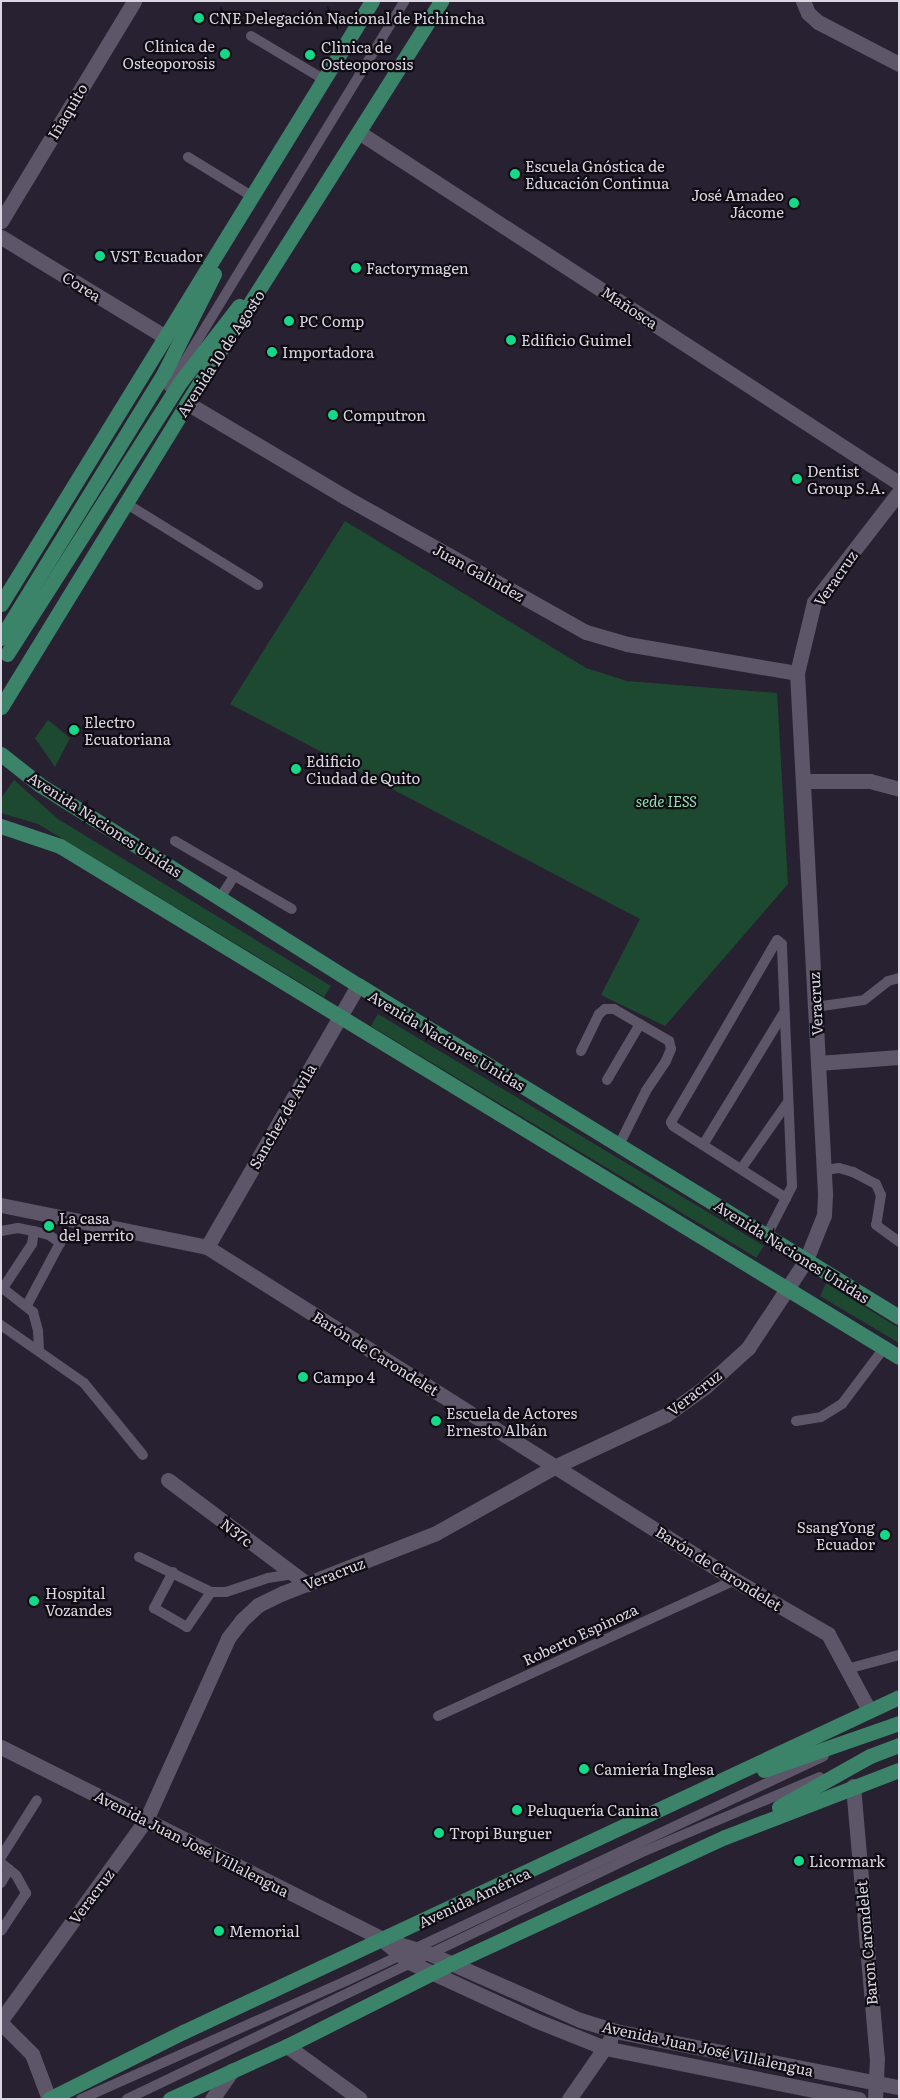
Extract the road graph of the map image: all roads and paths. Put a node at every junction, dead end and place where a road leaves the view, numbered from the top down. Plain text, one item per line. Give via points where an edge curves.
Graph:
1 (134, 1) edge
2 (372, 1) edge
3 (405, 1) edge
4 (441, 1) edge
5 (803, 1) edge
6 (251, 36) dead end
7 (896, 62) edge
8 (323, 78) junction
9 (360, 132) junction
10 (188, 158) dead end
11 (251, 201) junction
12 (1, 221) edge
13 (298, 231) junction
14 (1, 236) edge
15 (164, 336) junction
16 (187, 403) junction
17 (138, 436) dead end
18 (899, 482) edge
19 (899, 492) edge
20 (127, 504) junction
21 (258, 585) dead end
22 (1, 604) edge
23 (1, 638) edge
24 (7, 654) dead end
25 (797, 673) junction
26 (1, 707) edge
27 (1, 754) edge
28 (803, 781) junction
29 (899, 789) edge
30 (1, 826) edge
31 (175, 841) dead end
32 (235, 875) junction
33 (220, 898) junction
34 (292, 908) dead end
35 (899, 978) edge
36 (358, 985) junction
37 (815, 1007) junction
38 (783, 1014) junction
39 (340, 1017) junction
40 (640, 1024) junction
41 (581, 1051) dead end
42 (899, 1057) edge
43 (818, 1063) junction
44 (607, 1080) dead end
45 (788, 1102) junction
46 (619, 1145) junction
47 (703, 1145) junction
48 (741, 1169) junction
49 (825, 1170) junction
50 (786, 1198) junction
51 (1, 1205) edge
52 (1, 1231) edge
53 (34, 1231) junction
54 (767, 1235) junction
55 (899, 1242) edge
56 (207, 1247) junction
57 (806, 1260) junction
58 (2, 1288) edge
59 (789, 1288) junction
60 (28, 1305) junction
61 (899, 1317) edge
62 (1, 1325) edge
63 (884, 1348) junction
64 (39, 1351) junction
65 (899, 1356) edge
66 (796, 1421) dead end
67 (143, 1455) dead end
68 (556, 1466) junction
69 (168, 1480) dead end
70 (139, 1556) dead end
71 (173, 1572) junction
72 (292, 1574) junction
73 (735, 1580) junction
74 (307, 1584) junction
75 (211, 1592) junction
76 (899, 1655) edge
77 (847, 1669) junction
78 (899, 1697) edge
79 (869, 1710) junction
80 (438, 1716) dead end
81 (899, 1723) edge
82 (870, 1734) junction
83 (899, 1745) edge
84 (1, 1747) edge
85 (870, 1756) junction
86 (899, 1770) edge
87 (853, 1786) junction
88 (699, 1792) junction
89 (37, 1800) dead end
90 (146, 1820) junction
91 (725, 1838) junction
92 (1, 1857) edge
93 (5, 1866) edge
94 (1, 1883) edge
95 (1, 1931) edge
96 (382, 1939) junction
97 (413, 1954) junction
98 (452, 1963) junction
99 (433, 1973) junction
100 (1, 2021) edge
101 (615, 2031) junction
102 (287, 2046) junction
103 (605, 2048) junction
104 (232, 2070) junction
105 (877, 2083) junction
106 (899, 2087) edge
107 (49, 2099) edge
108 (81, 2099) edge
109 (127, 2099) edge
110 (170, 2099) edge
111 (212, 2099) edge
112 (360, 2099) edge
113 (569, 2099) edge
114 (859, 2099) edge
115 (875, 2099) edge

1 - 12 street, Iñaquito
2 - 8 main road
3 - 17 lane
4 - 9 main road, Avenida 10 de Agosto
5 - 7 street via 808,13 818,22
6 - 8 lane
8 - 11 main road
9 - 13 main road, Avenida 10 de Agosto
9 - 18 street, Mañosca
10 - 11 lane
11 - 15 main road
11 - 23 main road via 164,373
13 - 16 main road, Avenida 10 de Agosto
13 - 24 main road via 181,381
14 - 15 street, Corea
15 - 22 main road
16 - 20 main road, Avenida 10 de Agosto
16 - 25 street, Juan Galindez via 586,632 626,644
19 - 25 street, Veracruz via 814,602
20 - 21 lane
20 - 26 main road, Avenida 10 de Agosto
25 - 28 street, Veracruz
27 - 33 main road, Avenida Naciones Unidas via 40,786
28 - 29 street via 870,781
28 - 37 street, Veracruz
30 - 39 main road via 60,846
31 - 32 lane
32 - 33 lane
32 - 34 lane
33 - 36 main road, Avenida Naciones Unidas
35 - 37 lane via 888,981 864,1000
36 - 39 street, Sanchez de Avila
36 - 46 main road, Avenida Naciones Unidas
37 - 43 street, Veracruz
38 - 45 lane
38 - 47 lane
38 - 47 lane via 782,944 777,940 672,1118 673,1126
39 - 56 street, Sanchez de Avila
39 - 59 main road
40 - 41 lane via 614,1009 605,1009 599,1014
40 - 44 lane
40 - 46 lane via 661,1034 669,1041 671,1049
42 - 43 street
43 - 49 street, Veracruz
45 - 48 lane
45 - 50 lane via 792,1186
46 - 54 main road, Avenida Naciones Unidas
47 - 48 lane
48 - 50 lane
49 - 55 lane via 853,1172 876,1184 881,1194 876,1225
49 - 57 street, Veracruz via 824,1215
50 - 54 lane
51 - 56 street, Barón de Carondelet
52 - 53 lane via 11,1228
53 - 58 lane via 32,1244
53 - 60 lane via 55,1238 60,1246
54 - 57 main road, Avenida Naciones Unidas
56 - 68 street, Barón de Carondelet
57 - 59 street, Veracruz
57 - 61 main road, Avenida Naciones Unidas
58 - 60 lane
59 - 63 main road
59 - 68 street, Veracruz via 748,1348 705,1387 666,1415
60 - 64 lane via 36,1322
62 - 64 lane
63 - 65 main road
63 - 66 lane via 842,1404 821,1417
64 - 67 lane via 84,1383
68 - 73 street, Barón de Carondelet
68 - 74 street, Veracruz via 436,1533
69 - 72 street, N37c
70 - 71 lane
71 - 75 lane
71 - 75 lane via 154,1608 187,1627
72 - 74 street, N37c
72 - 75 lane via 226,1592
73 - 77 street, Barón de Carondelet via 828,1634
73 - 80 lane, Roberto Espinoza
74 - 90 street, Veracruz via 258,1605 228,1638
76 - 77 lane
77 - 79 street, Barón de Carondelet
78 - 79 main road, Avenida América
79 - 88 main road, Avenida América
81 - 82 main road, Avenida América
82 - 88 main road
82 - 97 lane, Avenida América
83 - 85 main road, Avenida América
84 - 90 street, Avenida Juan José Villalengua
85 - 91 main road
85 - 97 lane, Avenida América
86 - 87 main road
87 - 91 main road
87 - 105 street, Baron Carondelet
88 - 96 main road, Avenida América
89 - 92 lane
90 - 96 street, Avenida Juan José Villalengua
90 - 100 street, Veracruz
91 - 98 main road
93 - 94 lane
93 - 95 lane via 26,1888 26,1893
96 - 97 street, Avenida Juan José Villalengua
96 - 107 main road, Avenida América
97 - 98 street, Avenida Juan José Villalengua
97 - 99 street, Avenida Juan José Villalengua
97 - 108 lane, Avenida América
97 - 109 lane, Avenida América
98 - 99 main road
98 - 101 street, Avenida Juan José Villalengua via 539,2004
99 - 102 main road
99 - 103 street, Avenida Juan José Villalengua
100 - 107 street via 32,2054
101 - 103 street
101 - 105 street, Avenida Juan José Villalengua
102 - 104 main road
102 - 112 street
103 - 113 street
103 - 114 street, Avenida Juan José Villalengua
104 - 110 main road
104 - 111 street
105 - 106 street, Avenida Juan José Villalengua
105 - 115 street, Baron Carondelet

